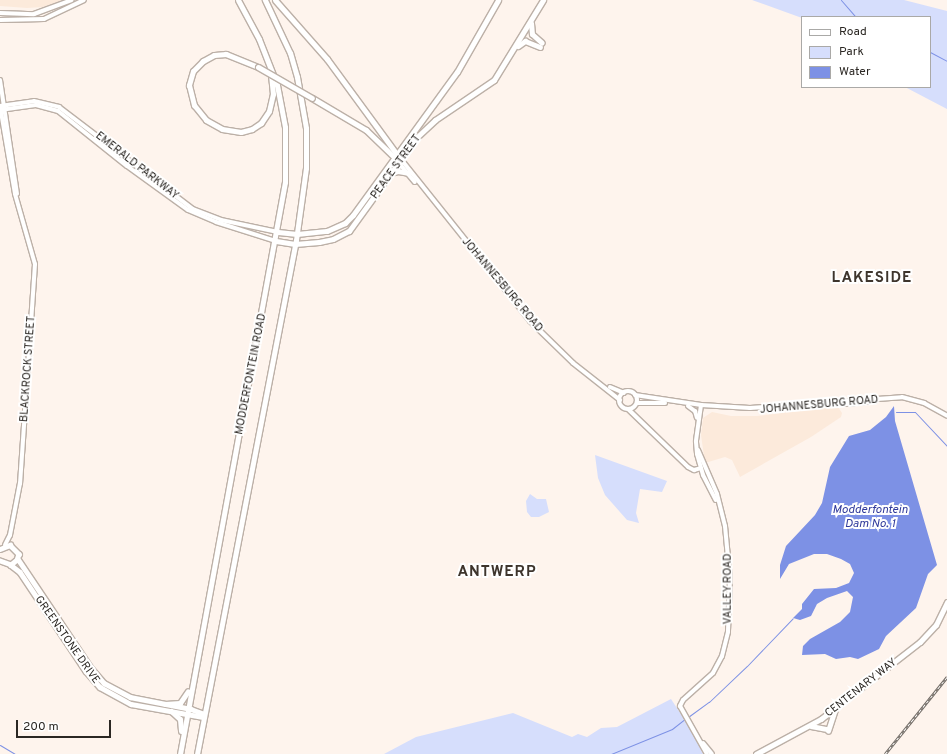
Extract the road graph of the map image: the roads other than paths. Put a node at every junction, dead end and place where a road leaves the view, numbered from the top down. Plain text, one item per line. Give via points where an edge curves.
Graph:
1 (72, 0) edge
2 (84, 0) edge
3 (238, 0) edge
4 (265, 0) edge
5 (275, 0) edge
6 (498, 0) edge
7 (543, 0) edge
8 (0, 12) edge
9 (535, 14) junction
10 (0, 21) edge
11 (514, 50) junction
12 (267, 56) junction
13 (0, 80) edge
14 (2, 108) edge
15 (388, 142) junction
16 (404, 143) junction
17 (397, 157) junction
18 (390, 173) junction
19 (408, 173) junction
20 (445, 216) junction
21 (278, 232) junction
22 (297, 234) junction
23 (276, 241) junction
24 (295, 244) junction
25 (562, 351) junction
26 (624, 393) junction
27 (635, 395) junction
28 (620, 400) junction
29 (655, 400) junction
30 (637, 403) junction
31 (688, 406) junction
32 (700, 406) junction
33 (633, 408) junction
34 (628, 409) junction
35 (947, 416) edge
36 (636, 418) junction
37 (697, 424) junction
38 (698, 450) junction
39 (701, 468) junction
40 (715, 495) junction
41 (10, 536) junction
42 (13, 546) junction
43 (2, 547) edge
44 (18, 559) junction
45 (0, 561) edge
46 (11, 565) junction
47 (947, 602) edge
48 (198, 647) junction
49 (165, 704) junction
50 (836, 708) junction
51 (171, 711) junction
52 (187, 711) junction
53 (203, 716) junction
54 (811, 726) junction
55 (697, 735) junction
56 (180, 753) edge
57 (197, 754) edge
58 (707, 754) edge
59 (712, 754) edge
60 (756, 754) edge

1 - 8 street via 44,12
2 - 10 street via 44,19
3 - 12 main road, MODDERFONTEIN ROAD
4 - 22 main road, MODDERFONTEIN ROAD via 290,53 304,114 306,168
5 - 15 main road via 319,49
6 - 16 main road, PEACE STREET via 457,72
7 - 9 main road, PEACE STREET
9 - 11 main road, PEACE STREET
9 - 11 main road via 530,30 541,45 525,41
11 - 17 main road, PEACE STREET via 494,80 435,120
12 - 17 main road, bridge via 273,94 269,111 257,126 241,132 222,129 206,120 194,105 190,95 189,85 193,71 209,57 220,54 232,55 258,67 312,98 366,130
12 - 21 main road, MODDERFONTEIN ROAD via 280,100 286,146 286,182
13 - 14 street, BLACKROCK STREET
14 - 21 street, EMERALD PARKWAY via 34,101 58,107 194,208 221,220
14 - 23 street, EMERALD PARKWAY via 36,105 58,111 188,210 216,222
14 - 41 street, BLACKROCK STREET via 18,204 33,251 34,271 21,469
15 - 16 main road
15 - 17 main road
16 - 17 main road, PEACE STREET
17 - 18 main road, PEACE STREET
17 - 19 street, JOHANNESBURG ROAD
17 - 20 street, JOHANNESBURG ROAD
17 - 22 main road, PEACE STREET via 353,215 333,229
18 - 19 main road
18 - 24 main road, PEACE STREET via 349,231 333,239
19 - 20 street, JOHANNESBURG ROAD
20 - 25 street, JOHANNESBURG ROAD via 526,316
21 - 22 main road
21 - 23 main road, MODDERFONTEIN ROAD
22 - 24 main road, MODDERFONTEIN ROAD
23 - 24 main road, PEACE STREET
23 - 48 main road, MODDERFONTEIN ROAD
24 - 53 main road, MODDERFONTEIN ROAD
25 - 26 street, JOHANNESBURG ROAD via 601,382
25 - 28 street, JOHANNESBURG ROAD via 581,370 612,391
26 - 27 street via 630,392
26 - 28 street
27 - 29 street
27 - 30 street
28 - 34 street via 621,405
29 - 30 street
29 - 31 street, JOHANNESBURG ROAD
29 - 32 street, JOHANNESBURG ROAD
30 - 33 street
31 - 32 street, JOHANNESBURG ROAD
31 - 37 street via 696,414
32 - 35 street, JOHANNESBURG ROAD via 776,407 891,397 916,400
32 - 37 street
33 - 34 street
33 - 36 street
34 - 36 street
36 - 39 street via 688,467 694,470
37 - 38 street
38 - 39 street
38 - 40 street
39 - 40 street
40 - 55 street, VALLEY ROAD via 725,526 729,561 728,632 717,667 680,706
41 - 42 street, BLACKROCK STREET
41 - 43 street, BLACKROCK STREET
42 - 43 main road
42 - 44 main road, GREENSTONE DRIVE via 18,551
44 - 46 main road
44 - 49 main road, GREENSTONE DRIVE via 98,678 119,693
45 - 46 main road
46 - 51 main road, GREENSTONE DRIVE via 20,572 86,671 100,686 131,704
47 - 50 main road, CENTENARY WAY via 940,618 926,637
48 - 49 main road via 185,699 178,704
48 - 52 main road, MODDERFONTEIN ROAD
49 - 52 main road, GREENSTONE DRIVE
50 - 54 main road, CENTENARY WAY
50 - 54 main road via 827,730
51 - 52 main road, GREENSTONE DRIVE
51 - 56 main road via 181,722
52 - 53 main road, GREENSTONE DRIVE
52 - 56 main road, MODDERFONTEIN ROAD
53 - 57 main road, MODDERFONTEIN ROAD
54 - 60 main road, CENTENARY WAY
55 - 58 street
55 - 59 street

